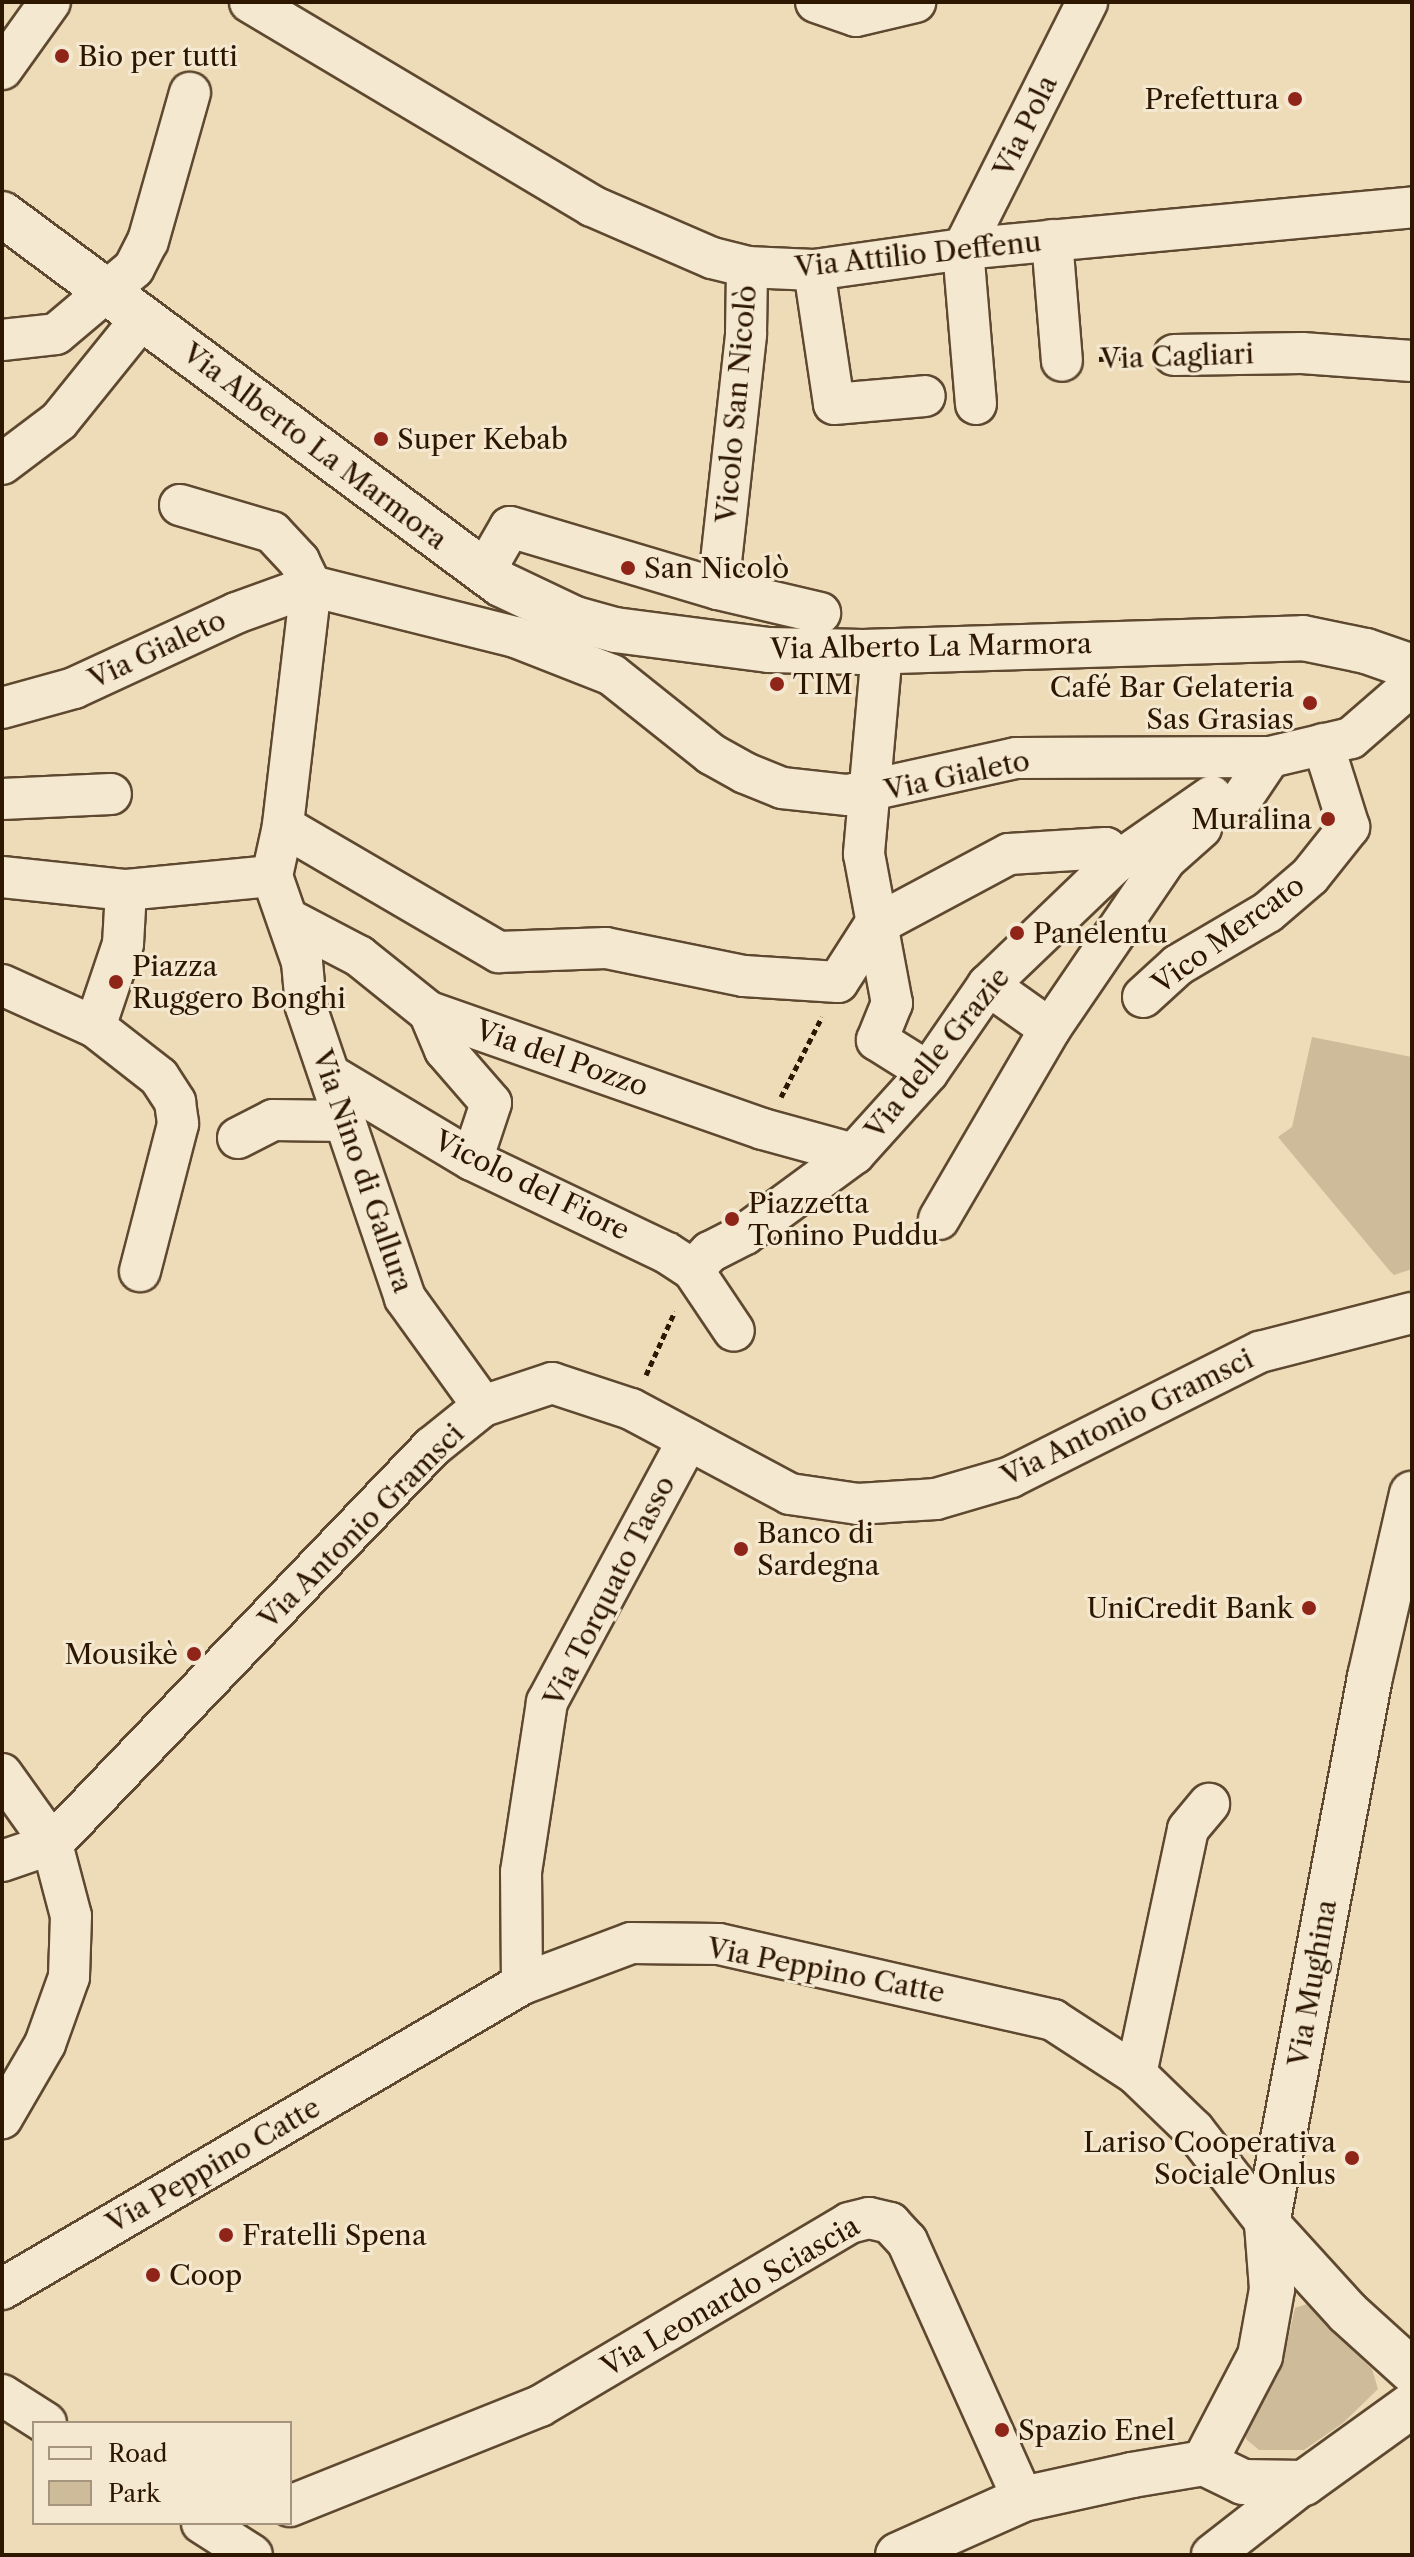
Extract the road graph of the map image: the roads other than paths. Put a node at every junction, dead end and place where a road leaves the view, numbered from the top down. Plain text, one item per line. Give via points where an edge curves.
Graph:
1 (50, 2) edge
2 (250, 2) edge
3 (816, 2) edge
4 (915, 2) edge
5 (1087, 2) edge
6 (2, 69) edge
7 (190, 93) dead end
8 (1412, 207) edge
9 (2, 214) edge
10 (1052, 240) junction
11 (963, 249) junction
12 (747, 267) junction
13 (814, 270) junction
14 (105, 291) junction
15 (142, 318) junction
16 (2, 340) edge
17 (1174, 355) road end
18 (1062, 361) road end
19 (1412, 361) edge
20 (925, 396) dead end
21 (976, 404) dead end
22 (2, 464) edge
23 (180, 505) dead end
24 (484, 572) junction
25 (311, 586) junction
26 (718, 589) junction
27 (820, 613) dead end
28 (615, 630) junction
29 (882, 651) junction
30 (1412, 667) edge
31 (612, 675) junction
32 (1412, 685) edge
33 (2, 708) edge
34 (1323, 744) junction
35 (1270, 757) junction
36 (111, 794) dead end
37 (873, 794) junction
38 (1226, 798) junction
39 (2, 799) edge
40 (283, 826) junction
41 (1114, 864) junction
42 (272, 876) junction
43 (2, 877) edge
44 (126, 890) junction
45 (290, 920) junction
46 (874, 926) junction
47 (2, 985) edge
48 (988, 985) junction
49 (1143, 997) dead end
50 (429, 1012) junction
51 (95, 1027) junction
52 (1050, 1029) junction
53 (928, 1072) junction
54 (330, 1075) junction
55 (345, 1121) junction
56 (238, 1138) dead end
57 (854, 1154) junction
58 (472, 1160) junction
59 (939, 1219) dead end
60 (693, 1270) junction
61 (140, 1271) dead end
62 (1412, 1313) edge
63 (734, 1331) dead end
64 (483, 1406) junction
65 (688, 1440) junction
66 (1412, 1494) edge
67 (2, 1774) edge
68 (1209, 1804) dead end
69 (52, 1844) junction
70 (2, 1861) edge
71 (522, 1984) junction
72 (1136, 2074) junction
73 (2, 2118) edge
74 (1267, 2224) junction
75 (2, 2289) edge
76 (1412, 2371) edge
77 (2, 2395) edge
78 (1412, 2405) edge
79 (43, 2421) edge
80 (1204, 2463) junction
81 (1304, 2483) junction
82 (1023, 2499) junction
83 (292, 2505) edge
84 (207, 2525) edge
85 (250, 2542) edge
86 (898, 2555) edge
87 (1212, 2555) edge

1 - 6 street
2 - 12 street, Via Attilio Deffenu via 592,206 712,258
3 - 4 street via 856,16
5 - 11 street, Via Pola
7 - 14 street via 148,241 134,268
8 - 10 street, Via Attilio Deffenu
9 - 14 street, Via Alberto La Marmora
10 - 11 street, Via Attilio Deffenu
10 - 18 street, Via Cagliari
11 - 13 street, Via Attilio Deffenu
11 - 21 street
12 - 13 street, Via Attilio Deffenu
12 - 26 street, Vicolo San Nicolò via 746,334
13 - 20 street via 834,404
14 - 15 street, Via Alberto La Marmora
14 - 16 street via 56,334
15 - 22 street via 59,421
15 - 24 street, Via Alberto La Marmora
17 - 19 street, Via Cagliari via 1302,353
23 - 25 street via 272,532 299,561
24 - 26 street via 510,527
24 - 28 street, Via Alberto La Marmora via 536,602
25 - 31 street, Via Gialeto via 515,637
25 - 33 street, Via Gialeto via 236,613 74,688
25 - 40 street
26 - 27 street
28 - 29 street, Via Alberto La Marmora via 769,650
28 - 31 street
29 - 30 street, Via Alberto La Marmora via 1303,638
29 - 37 street
31 - 37 street, Via Gialeto via 711,754 745,773 782,788
32 - 34 street, Via Gialeto via 1351,738
34 - 35 street, Via Gialeto
34 - 49 street, Vico Mercato via 1349,827 1310,876 1268,912 1178,965
35 - 37 street, Via Gialeto via 1016,758
35 - 38 street, Via delle Grazie
36 - 39 street
37 - 46 street via 864,854
38 - 41 street, Via delle Grazie
38 - 52 street via 1166,859
40 - 42 street
40 - 46 street via 499,952 606,948 744,976 838,982
41 - 46 street via 1106,848 1009,854
41 - 48 street, Via delle Grazie
42 - 44 street
42 - 45 street, Via Nino di Gallura
43 - 44 street
44 - 51 street via 123,944
45 - 50 street, Via del Pozzo via 359,956
45 - 54 street, Via Nino di Gallura via 302,962 306,1007
46 - 53 street via 892,1003 877,1040
47 - 51 street
48 - 52 street
48 - 53 street, Via delle Grazie
50 - 57 street, Via del Pozzo via 763,1129
50 - 58 street via 445,1050 491,1103
51 - 61 street via 159,1077 175,1102 178,1124
52 - 59 street
53 - 57 street, Via delle Grazie
54 - 55 street, Via Nino di Gallura
54 - 58 street, Vicolo del Fiore
55 - 56 street via 273,1120
55 - 64 street, Via Nino di Gallura via 405,1298
57 - 60 street, Via delle Grazie via 745,1234 710,1252
58 - 60 street, Vicolo del Fiore via 619,1226
60 - 63 street
62 - 65 street, Via Antonio Gramsci via 1260,1352 1011,1477 936,1499 858,1504 790,1494
64 - 65 street, Via Antonio Gramsci via 552,1383 631,1409
64 - 69 street, Via Antonio Gramsci via 432,1447
65 - 71 street, Via Torquato Tasso via 547,1702 521,1872
66 - 74 street, Via Mughina via 1370,1677
67 - 69 street
68 - 72 street via 1188,1829
69 - 70 street, Via Antonio Gramsci
69 - 73 street via 71,1916 69,1977 45,2044
71 - 72 street, Via Peppino Catte via 631,1943 719,1944 1053,2020
71 - 75 street, Via Peppino Catte
72 - 74 street, Via Peppino Catte via 1194,2130
74 - 76 street via 1348,2313
74 - 80 street, Via Mughina via 1272,2289 1260,2356
77 - 79 street
78 - 81 street
80 - 81 street via 1243,2482
80 - 82 street
81 - 87 street
82 - 83 street, Via Leonardo Sciascia via 907,2241 890,2223 869,2218 849,2223 540,2406
82 - 86 street
84 - 85 street

